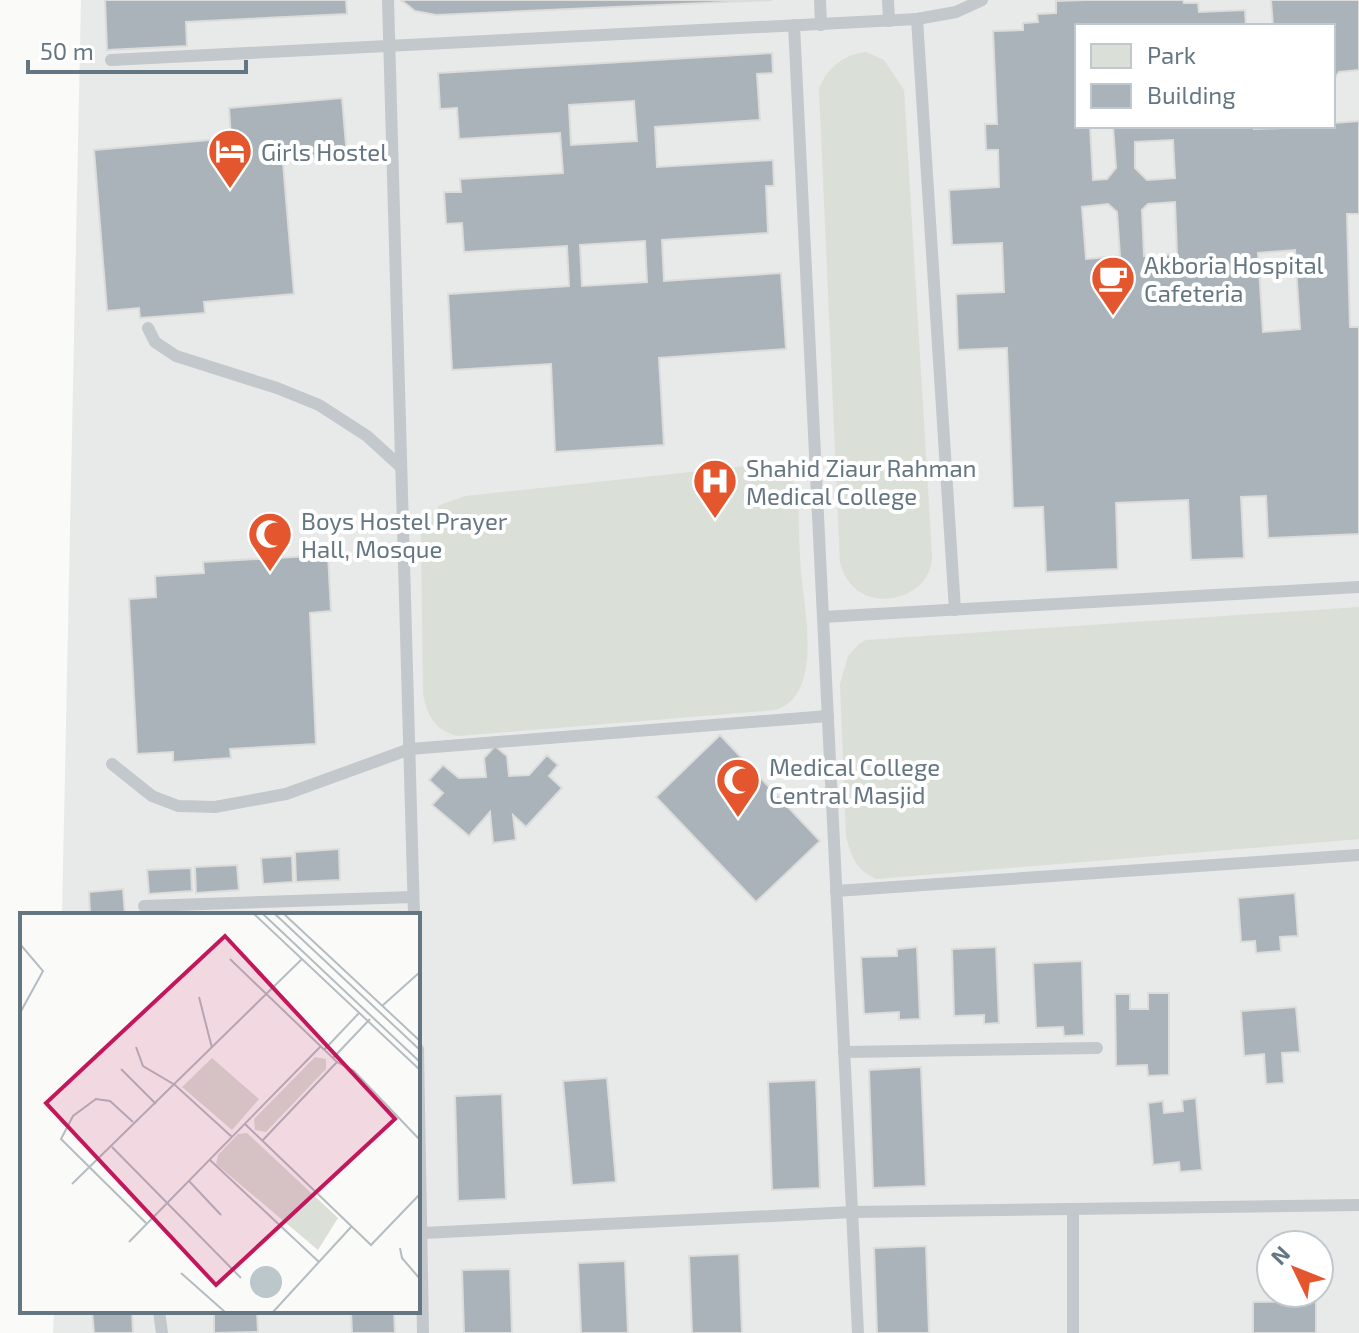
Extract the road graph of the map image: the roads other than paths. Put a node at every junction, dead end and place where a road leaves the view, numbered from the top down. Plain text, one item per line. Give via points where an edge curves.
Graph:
1 (388, 0) edge
2 (820, 0) edge
3 (888, 0) edge
4 (982, 0) edge
5 (917, 19) junction
6 (889, 21) junction
7 (794, 25) junction
8 (821, 25) junction
9 (390, 46) junction
10 (111, 60) dead end
11 (148, 328) dead end
12 (401, 467) junction
13 (1359, 587) edge
14 (955, 610) junction
15 (823, 617) junction
16 (828, 716) junction
17 (410, 749) junction
18 (112, 764) dead end
19 (1359, 855) edge
20 (836, 891) junction
21 (413, 897) junction
22 (144, 906) dead end
23 (414, 913) edge
24 (1097, 1048) dead end
25 (844, 1052) junction
26 (420, 1123) edge
27 (1359, 1205) edge
28 (1073, 1209) junction
29 (852, 1212) junction
30 (423, 1233) junction
31 (159, 1313) edge
32 (162, 1333) edge
33 (423, 1333) edge
34 (858, 1333) edge
35 (1073, 1333) edge

1 - 9 lane
2 - 8 lane
3 - 6 lane
4 - 5 lane via 956,12
5 - 6 lane
5 - 14 lane
6 - 8 lane
7 - 8 lane
7 - 9 lane
7 - 15 lane
9 - 10 lane
9 - 12 lane
11 - 12 lane via 155,342 176,356 319,405 367,436
12 - 17 lane
13 - 14 lane
14 - 15 lane
15 - 16 lane
16 - 17 lane
16 - 20 lane
17 - 18 lane via 286,794 215,807 178,806 152,796
17 - 21 lane
19 - 20 lane
20 - 25 lane
21 - 22 lane
21 - 23 lane
24 - 25 lane
25 - 29 lane
26 - 30 lane
27 - 28 lane
28 - 29 lane
28 - 35 lane
29 - 30 lane
29 - 34 lane
30 - 33 lane
31 - 32 lane

